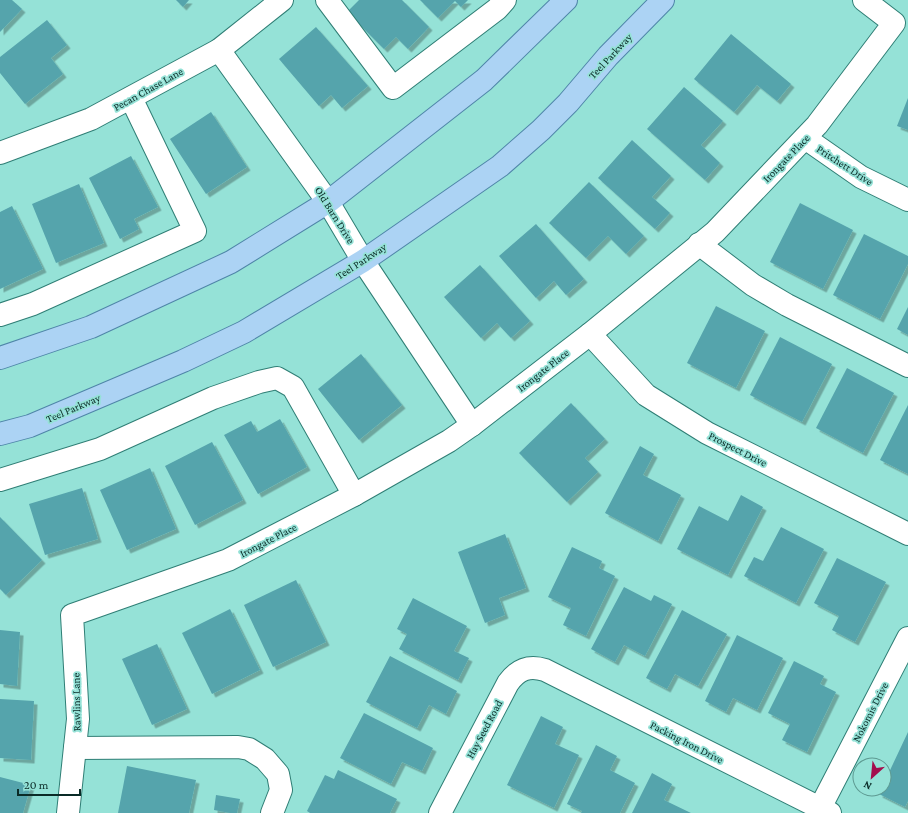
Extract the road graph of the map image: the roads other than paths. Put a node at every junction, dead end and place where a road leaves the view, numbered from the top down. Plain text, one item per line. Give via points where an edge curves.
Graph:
1 (282, 0) edge
2 (327, 0) edge
3 (505, 0) edge
4 (566, 0) edge
5 (663, 0) edge
6 (864, 0) edge
7 (219, 50) junction
8 (131, 98) junction
9 (805, 138) junction
10 (0, 153) edge
11 (908, 200) edge
12 (328, 202) junction
13 (699, 244) junction
14 (363, 261) junction
15 (0, 315) edge
16 (590, 334) junction
17 (0, 358) edge
18 (908, 366) edge
19 (472, 425) junction
20 (0, 434) edge
21 (0, 480) edge
22 (354, 495) junction
23 (908, 534) edge
24 (72, 615) joint
25 (908, 638) edge
26 (545, 670) joint
27 (75, 748) junction
28 (825, 811) edge
29 (68, 813) edge
30 (272, 813) edge
31 (440, 813) edge

1 - 7 street, Pecan Chase Lane
2 - 3 street via 393,88 497,9
4 - 12 main road via 484,80
5 - 14 main road, Teel Parkway via 608,56 568,103 500,166
6 - 9 street, Irongate Place via 894,23 818,125
7 - 8 street, Pecan Chase Lane
7 - 12 street, Old Barn Drive
8 - 10 street, Pecan Chase Lane via 91,120
8 - 15 street via 195,231 33,304
9 - 11 street, Pritchett Drive via 861,177
9 - 13 street, Irongate Place via 715,232
12 - 14 street, Old Barn Drive
12 - 17 main road via 231,262 91,327
13 - 16 street, Irongate Place
13 - 18 street via 753,285 780,301
14 - 19 street, Old Barn Drive
14 - 20 main road, Teel Parkway via 244,332 190,358 30,426
16 - 19 street, Irongate Place
16 - 23 street, Prospect Drive via 652,399 707,433
19 - 22 street, Irongate Place via 449,441
21 - 22 street via 100,449 213,398 278,378 293,387
22 - 24 street, Irongate Place via 228,560
24 - 27 street, Rawlins Lane via 78,719
25 - 28 street, Nokomis Drive
26 - 28 street, Packing Iron Drive
26 - 31 street, Hay Seed Road via 524,669 512,677
27 - 29 street, Rawlins Lane
27 - 30 street via 238,746 249,749 265,760 278,774 281,790

